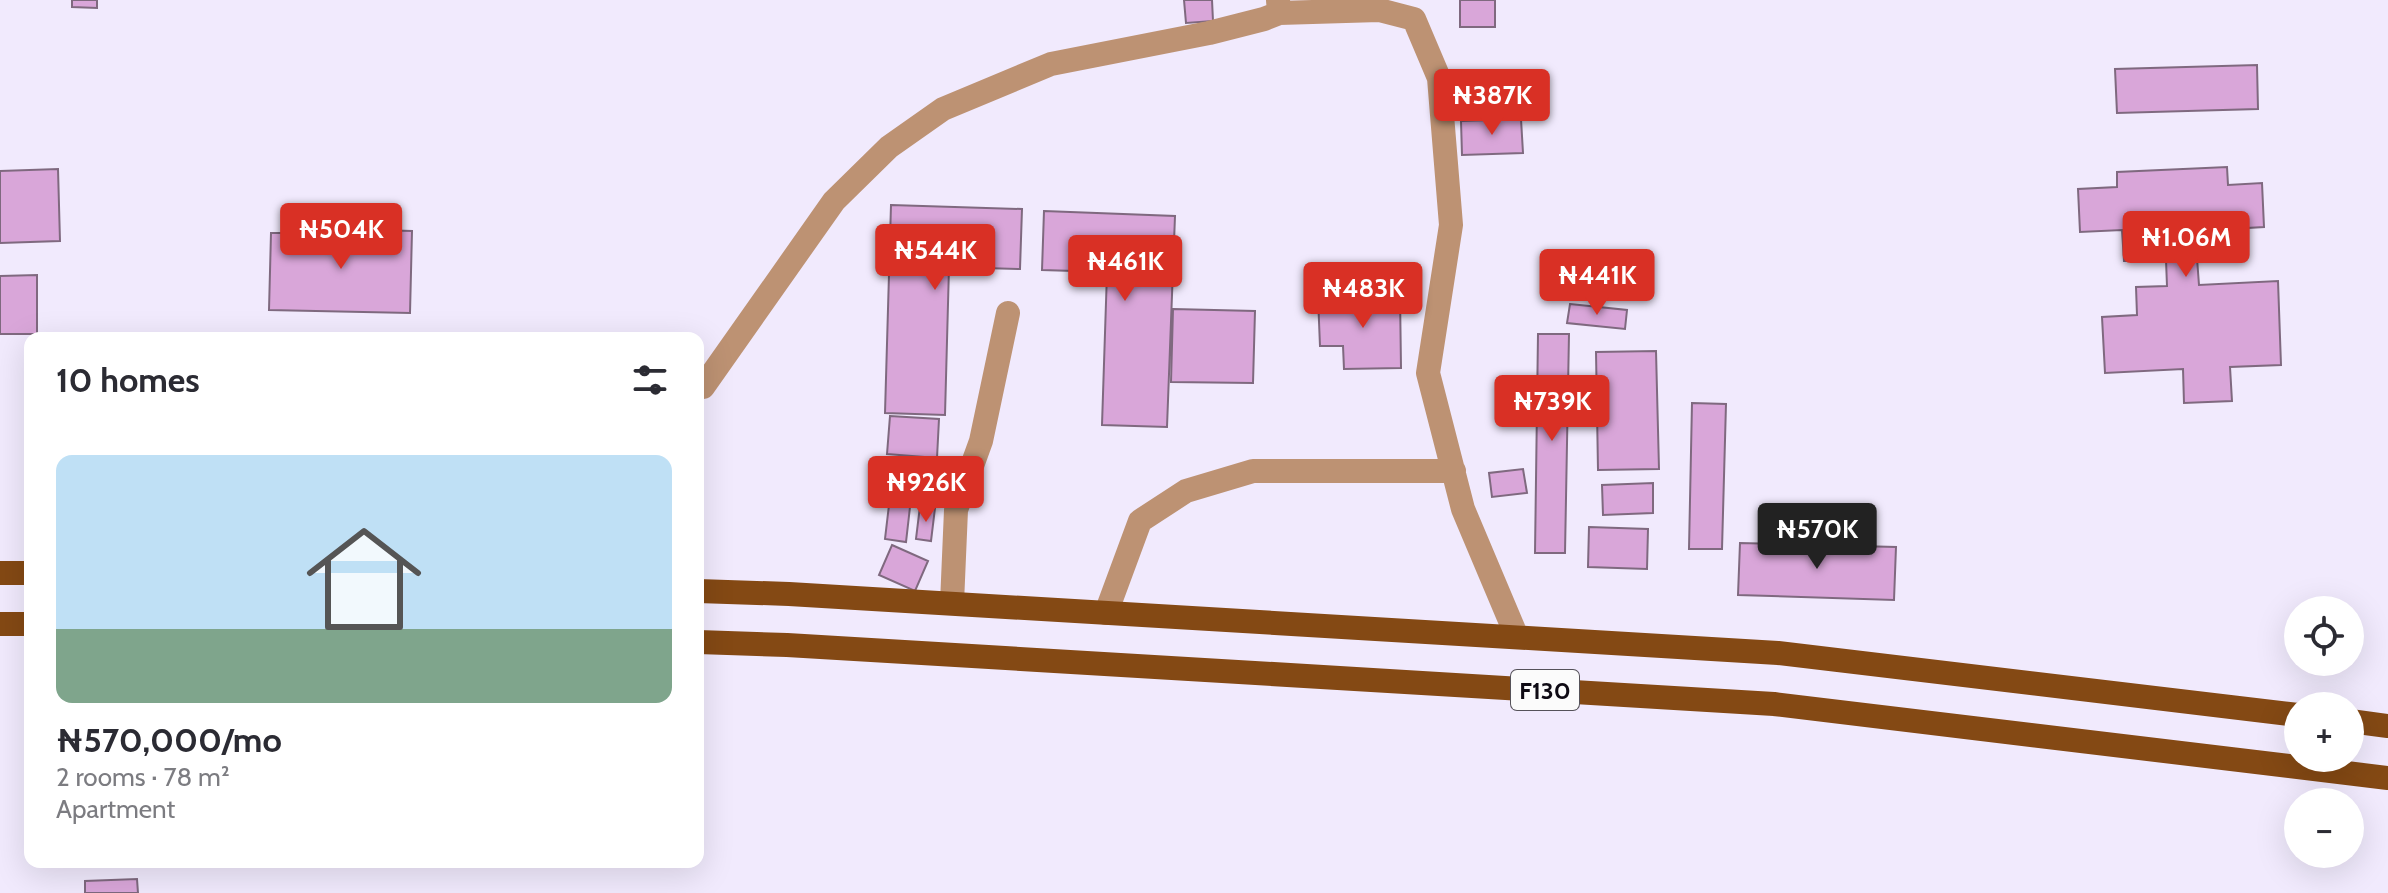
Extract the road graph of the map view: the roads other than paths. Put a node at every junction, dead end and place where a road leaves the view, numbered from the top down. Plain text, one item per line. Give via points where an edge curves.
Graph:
1 (1279, 6) edge
2 (1008, 313) dead end
3 (704, 386) edge
4 (1454, 471) junction
5 (0, 573) edge
6 (24, 573) edge
7 (704, 591) edge
8 (952, 603) junction
9 (1106, 613) junction
10 (0, 624) edge
11 (24, 624) edge
12 (1517, 637) junction
13 (704, 642) edge
14 (2284, 713) edge
15 (2364, 723) edge
16 (2388, 726) edge
17 (2388, 778) edge

1 - 3 street via 1264,19 1209,33 1051,64 943,109 889,147 834,201
1 - 4 street via 1379,10 1414,19 1439,78 1451,225 1428,373
2 - 8 street via 981,441 956,510
4 - 9 street via 1253,471 1186,491 1140,521
4 - 12 street via 1463,509
5 - 6 main road
7 - 8 main road, F130
8 - 9 main road, F130
9 - 12 main road, F130
10 - 11 main road
12 - 14 main road, F130 via 1778,653
13 - 17 main road, F130 via 1774,704
15 - 16 main road

